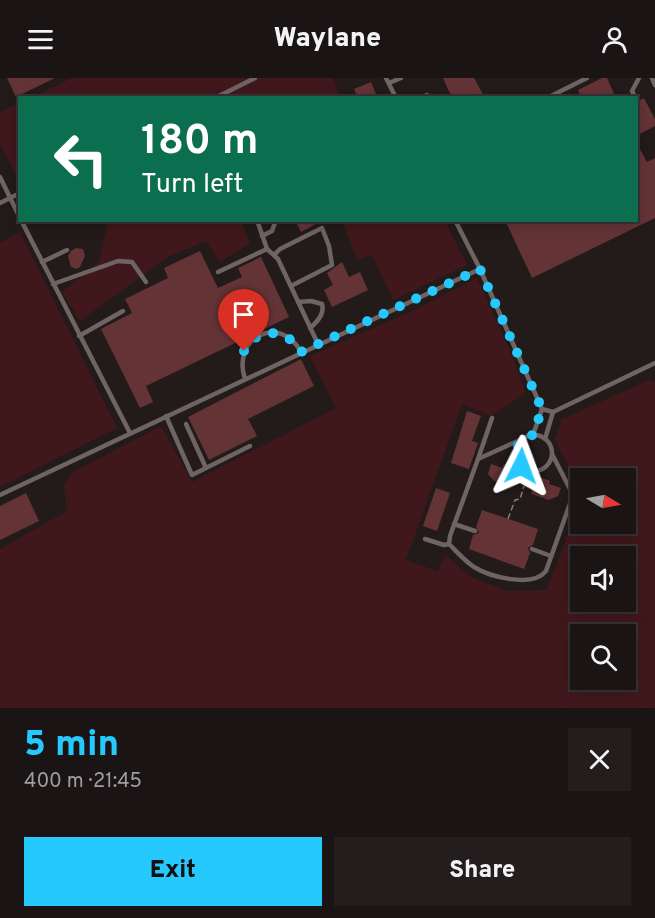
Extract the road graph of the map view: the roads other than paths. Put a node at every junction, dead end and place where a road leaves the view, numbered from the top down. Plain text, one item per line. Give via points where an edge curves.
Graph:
1 (255, 78) edge
2 (401, 78) edge
3 (587, 78) edge
4 (639, 78) edge
5 (652, 78) edge
6 (388, 81) edge
7 (655, 85) edge
8 (219, 96) edge
9 (395, 96) edge
10 (551, 96) edge
11 (632, 96) edge
12 (0, 177) edge
13 (18, 195) edge
14 (10, 198) junction
15 (0, 203) edge
16 (18, 215) edge
17 (22, 222) edge
18 (258, 222) edge
19 (275, 222) edge
20 (456, 222) edge
21 (262, 236) junction
22 (267, 249) junction
23 (67, 250) dead end
24 (274, 255) junction
25 (42, 262) junction
26 (480, 269) junction
27 (218, 272) dead end
28 (146, 282) dead end
29 (53, 284) junction
30 (291, 286) junction
31 (298, 302) junction
32 (123, 311) dead end
33 (310, 328) junction
34 (79, 336) junction
35 (318, 344) junction
36 (301, 352) junction
37 (655, 363) edge
38 (245, 379) junction
39 (542, 409) junction
40 (552, 412) junction
41 (166, 416) junction
42 (492, 418) dead end
43 (186, 424) dead end
44 (130, 433) junction
45 (533, 435) junction
46 (545, 439) junction
47 (522, 440) junction
48 (250, 446) dead end
49 (552, 454) junction
50 (478, 459) junction
51 (206, 468) junction
52 (0, 495) edge
53 (454, 524) junction
54 (475, 531) dead end
55 (425, 539) dead end
56 (449, 544) junction
57 (532, 549) dead end
58 (551, 556) junction

1 - 8 lane
2 - 6 lane
3 - 10 lane
4 - 11 lane
5 - 7 lane
6 - 9 lane
12 - 14 lane
13 - 14 lane
14 - 15 lane
14 - 16 lane
17 - 25 lane
18 - 21 lane
19 - 21 lane via 272,231
20 - 26 lane
21 - 22 lane
22 - 24 lane
22 - 27 lane
23 - 25 lane
24 - 30 lane
24 - 30 lane via 322,228 332,265
25 - 29 lane
26 - 35 lane
26 - 39 lane
28 - 29 lane via 132,262 118,261
29 - 34 lane
30 - 31 lane
31 - 33 lane
31 - 33 lane via 322,304 320,317
32 - 34 lane
33 - 35 lane
34 - 44 lane
35 - 36 lane
36 - 38 lane
36 - 38 lane via 284,335 260,335 244,351 241,365
37 - 40 lane
38 - 41 lane
39 - 40 lane
39 - 45 lane
40 - 46 lane
41 - 44 lane
41 - 51 lane via 192,475
42 - 50 lane
43 - 51 lane
44 - 52 lane
45 - 46 lane
45 - 47 lane
46 - 49 lane
47 - 49 lane via 516,456 526,470 543,469
47 - 50 lane
48 - 51 lane
49 - 58 lane via 572,498
50 - 53 lane
53 - 54 lane
53 - 56 lane
55 - 56 lane
56 - 58 lane via 474,567 513,579 539,577 546,571
57 - 58 lane

